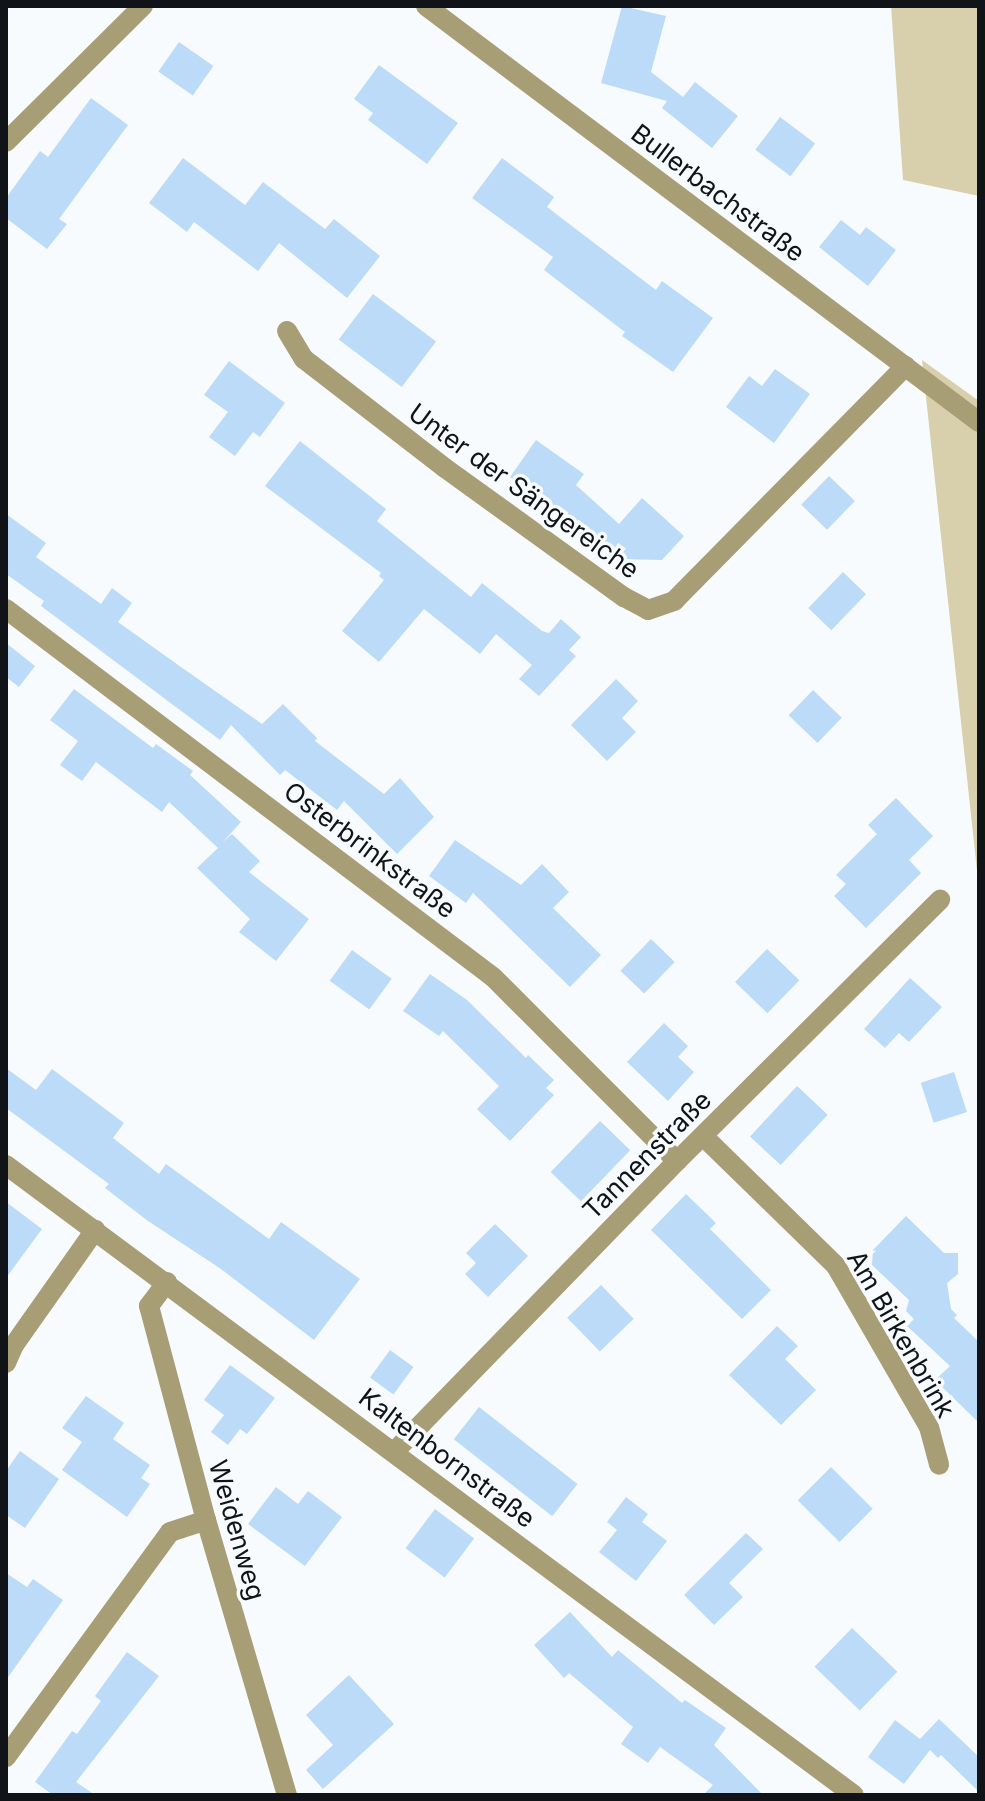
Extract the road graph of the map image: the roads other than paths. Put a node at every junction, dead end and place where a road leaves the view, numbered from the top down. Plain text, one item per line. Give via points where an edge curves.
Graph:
1 (143, 6) edge
2 (426, 6) edge
3 (6, 142) edge
4 (287, 331) dead end
5 (906, 366) junction
6 (979, 422) edge
7 (6, 609) edge
8 (940, 900) dead end
9 (703, 1136) junction
10 (677, 1161) junction
11 (6, 1165) edge
12 (95, 1230) junction
13 (167, 1282) junction
14 (6, 1363) edge
15 (395, 1451) junction
16 (939, 1465) dead end
17 (206, 1520) junction
18 (6, 1757) edge
19 (287, 1795) edge
20 (854, 1795) edge

1 - 3 street
2 - 5 street, Bullerbachstraße
4 - 5 street, Unter der Sängereiche via 304,359 471,487 648,610 674,601
5 - 6 street, Bullerbachstraße
7 - 10 street, Osterbrinkstraße via 493,977
8 - 9 street, Tannenstraße
9 - 10 street, Tannenstraße
9 - 16 street, Am Birkenbrink via 836,1266 929,1427
10 - 15 street, Tannenstraße
11 - 12 street, Kaltenbornstraße
12 - 13 street, Kaltenbornstraße
12 - 14 street
13 - 15 street, Kaltenbornstraße
13 - 17 street, Weidenweg via 149,1306
15 - 20 street, Kaltenbornstraße
17 - 18 street via 170,1532
17 - 19 street, Weidenweg

